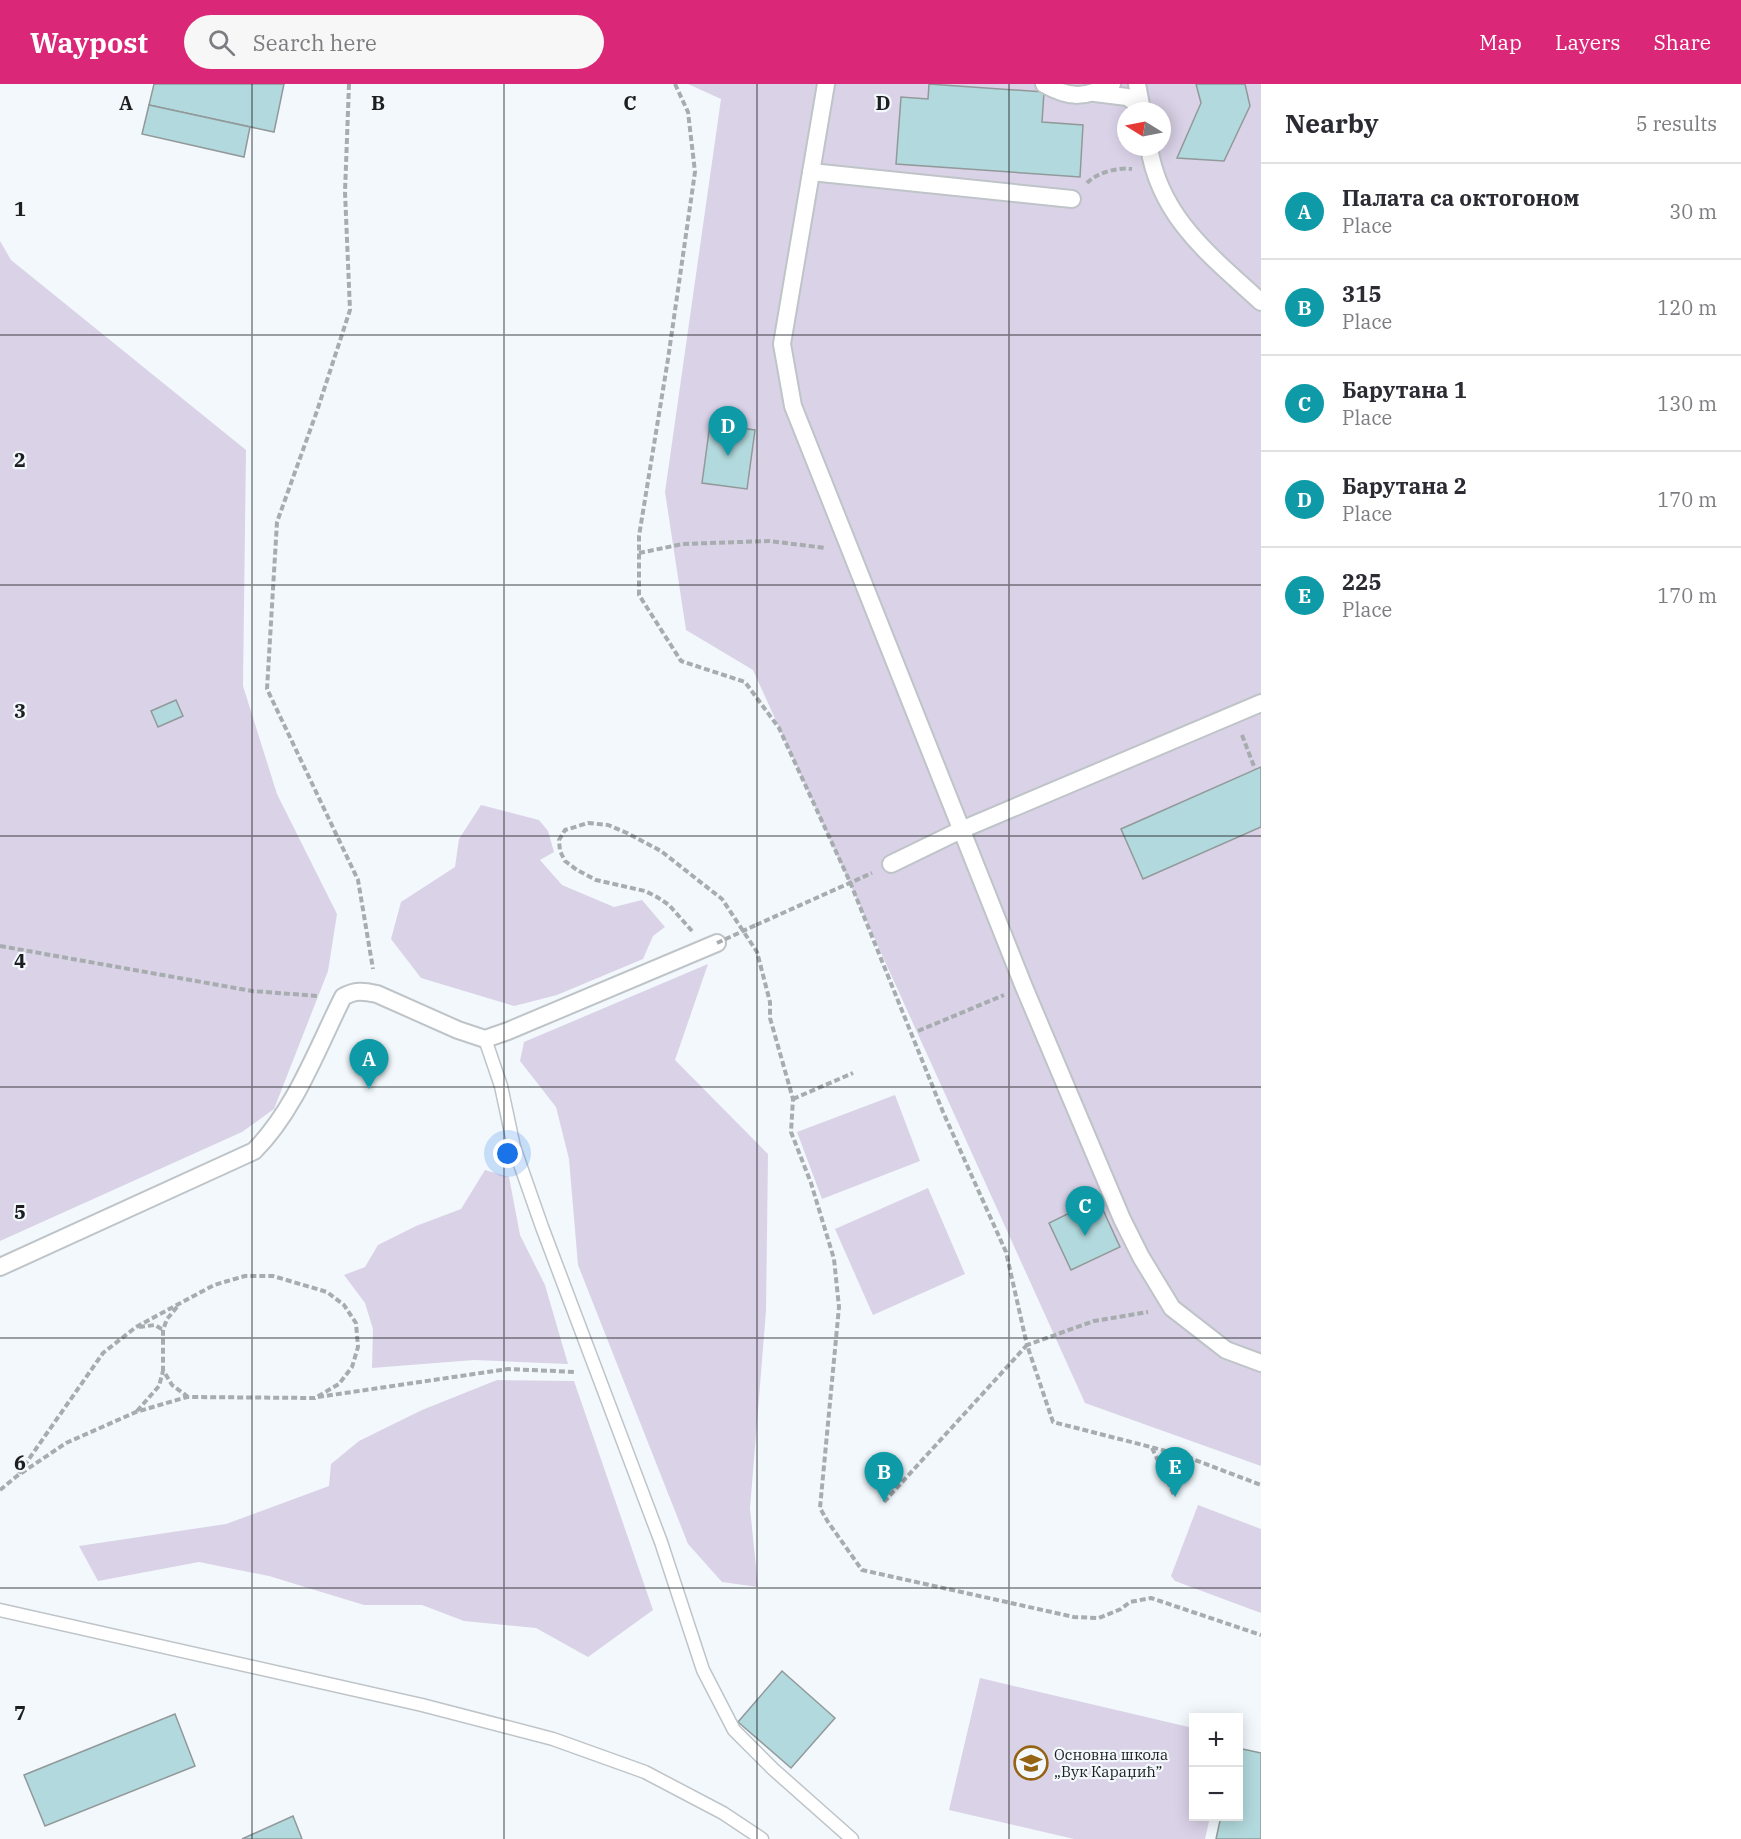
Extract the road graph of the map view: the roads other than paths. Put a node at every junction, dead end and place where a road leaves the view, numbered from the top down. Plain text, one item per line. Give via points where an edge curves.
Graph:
1 (826, 84) edge
2 (1112, 84) edge
3 (1137, 84) edge
4 (1044, 85) edge
5 (1094, 93) junction
6 (1132, 102) edge
7 (1140, 102) edge
8 (1150, 156) edge
9 (812, 172) junction
10 (1072, 199) road end
11 (1261, 302) edge
12 (1261, 703) edge
13 (961, 830) junction
14 (891, 864) road end
15 (712, 945) road end
16 (485, 1039) junction
17 (0, 1268) edge
18 (1261, 1363) edge
19 (0, 1610) edge
20 (762, 1839) edge
21 (852, 1839) edge

1 - 9 street
2 - 5 street
3 - 7 street
4 - 5 street via 1076,96
5 - 6 street via 1120,94
8 - 11 street via 1153,172 1178,220
9 - 10 street
9 - 13 street via 782,344 793,406
12 - 13 street
13 - 14 street
13 - 18 street via 1140,1257 1172,1308 1226,1350
15 - 16 street
16 - 17 street via 377,994 352,992 343,997 285,1113 254,1151
16 - 21 lane via 501,1086 514,1146 542,1227 661,1542 704,1670 734,1730
19 - 20 lane via 553,1738 645,1772 723,1813

